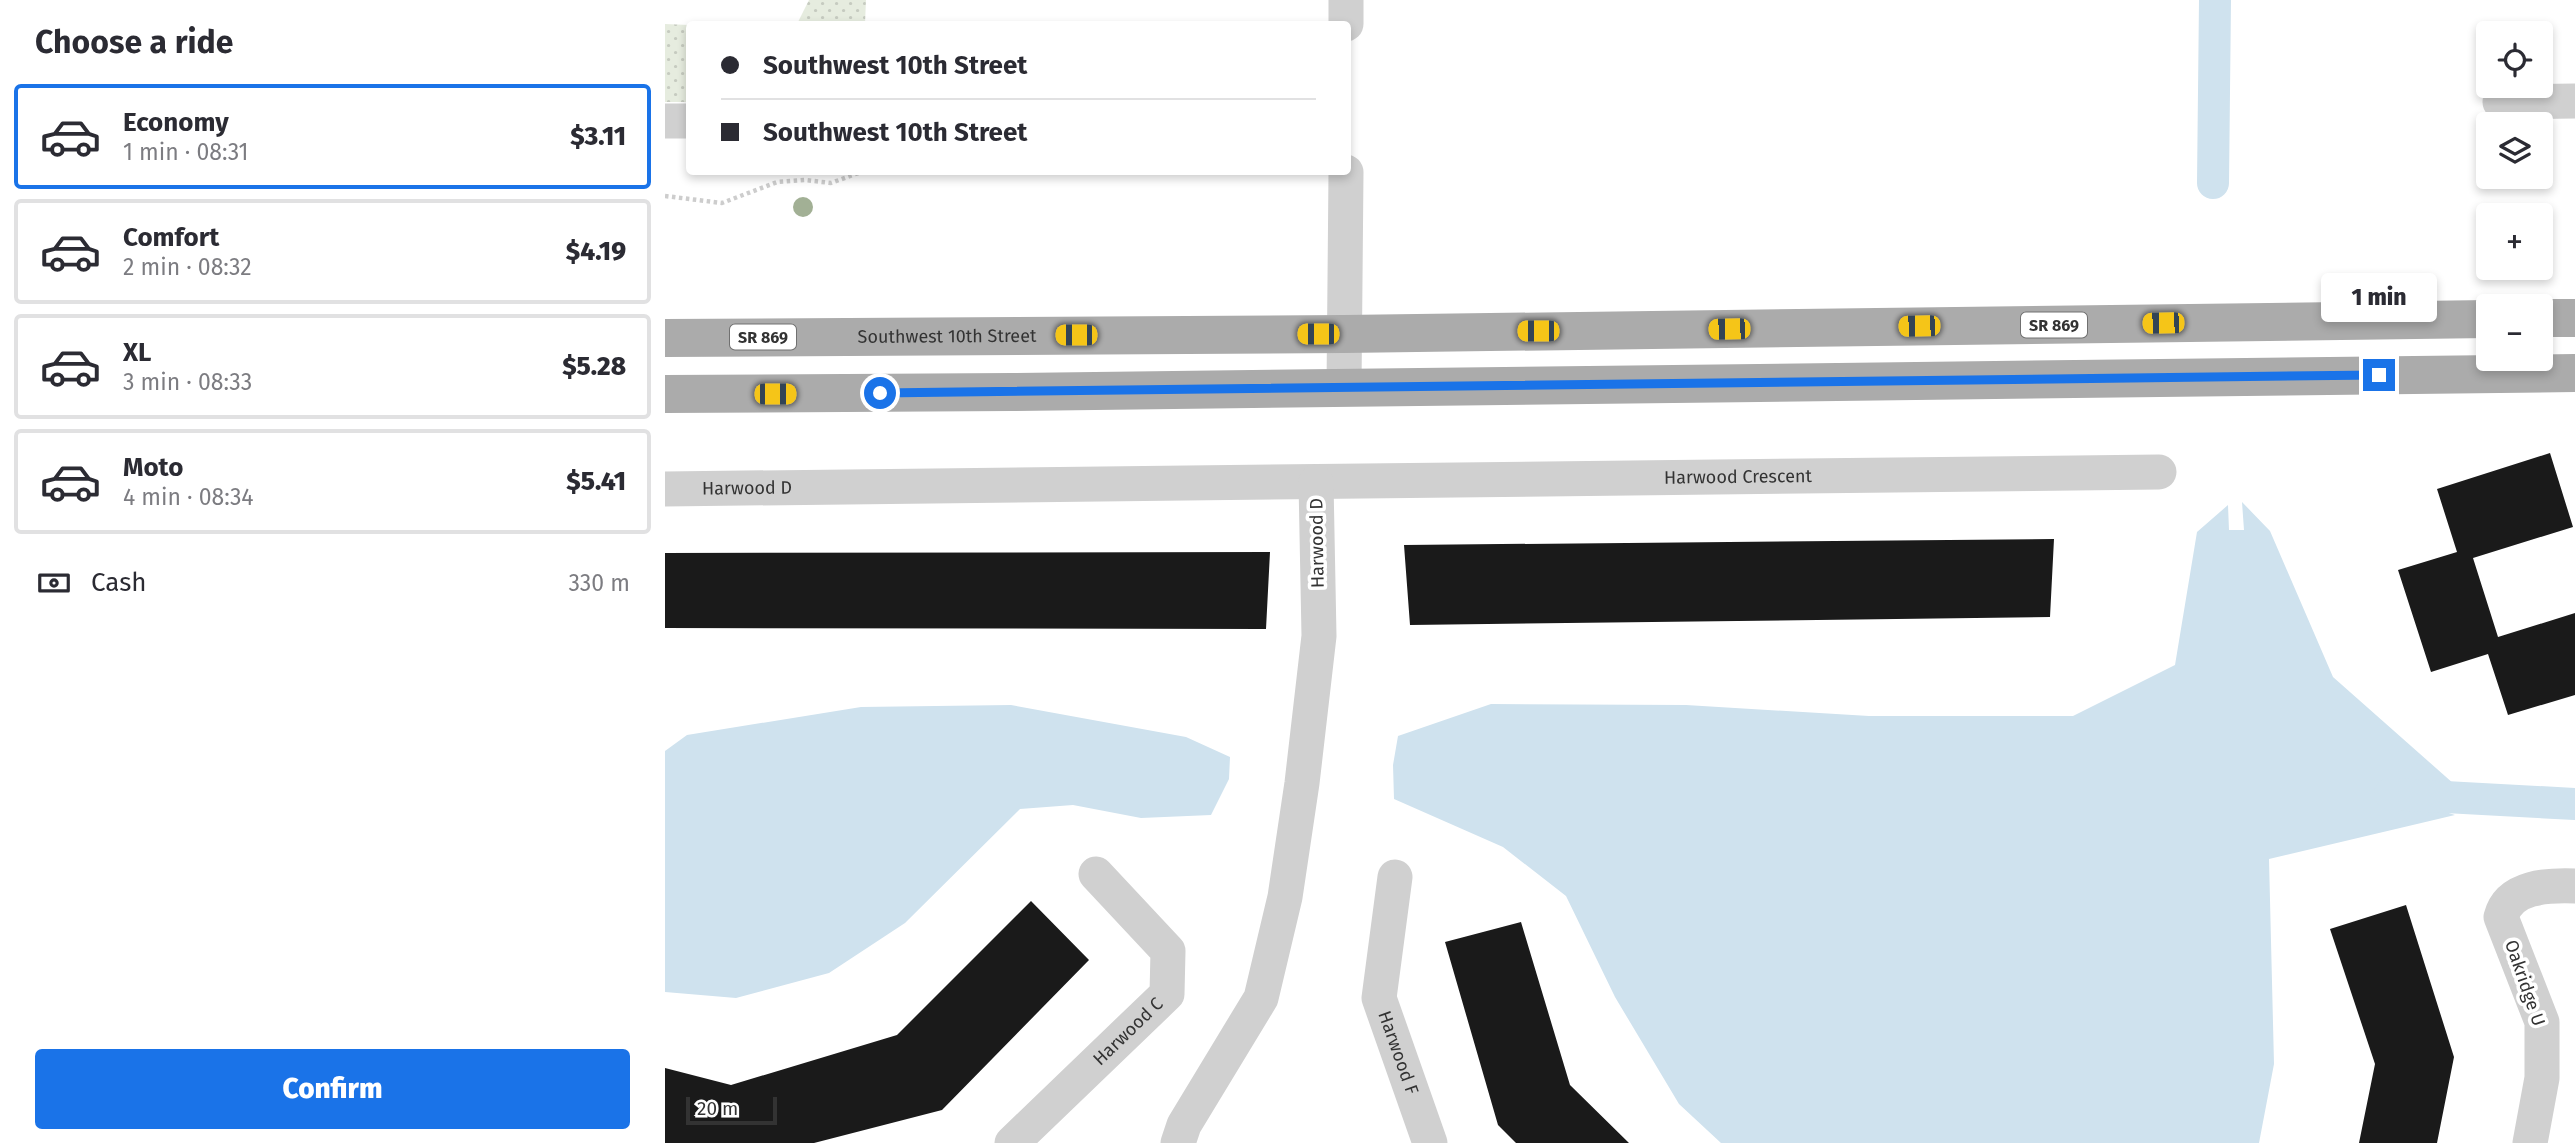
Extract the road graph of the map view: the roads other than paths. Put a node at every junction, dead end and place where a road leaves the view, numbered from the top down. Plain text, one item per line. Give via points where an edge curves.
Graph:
1 (1346, 0) edge
2 (1346, 21) edge
3 (2575, 101) edge
4 (2500, 102) dead end
5 (665, 121) edge
6 (686, 121) edge
7 (1346, 175) edge
8 (2553, 318) edge
9 (2575, 318) edge
10 (2476, 319) edge
11 (1345, 334) junction
12 (665, 338) edge
13 (2575, 373) edge
14 (1344, 388) junction
15 (665, 394) edge
16 (2159, 472) dead end
17 (1317, 482) junction
18 (665, 489) edge
19 (1096, 874) dead end
20 (1395, 877) dead end
21 (2575, 886) edge
22 (1012, 1143) edge
23 (1178, 1143) edge
24 (1430, 1143) edge
25 (2530, 1143) edge

1 - 2 street
3 - 4 street
5 - 6 street
7 - 11 street
8 - 9 main road
10 - 11 main road, Southwest 10th Street / SR 869
11 - 12 main road, Southwest 10th Street / SR 869
11 - 14 street
13 - 14 main road
14 - 15 main road
16 - 17 street, Harwood Crescent
17 - 18 street, Harwood D
17 - 23 street, Harwood D via 1319,636 1285,897 1261,998 1184,1125
19 - 22 street, Harwood C via 1168,951 1167,994
20 - 24 street, Harwood F via 1379,998
21 - 25 street, Oakridge U via 2551,885 2510,898 2501,917 2542,1021 2542,1078

